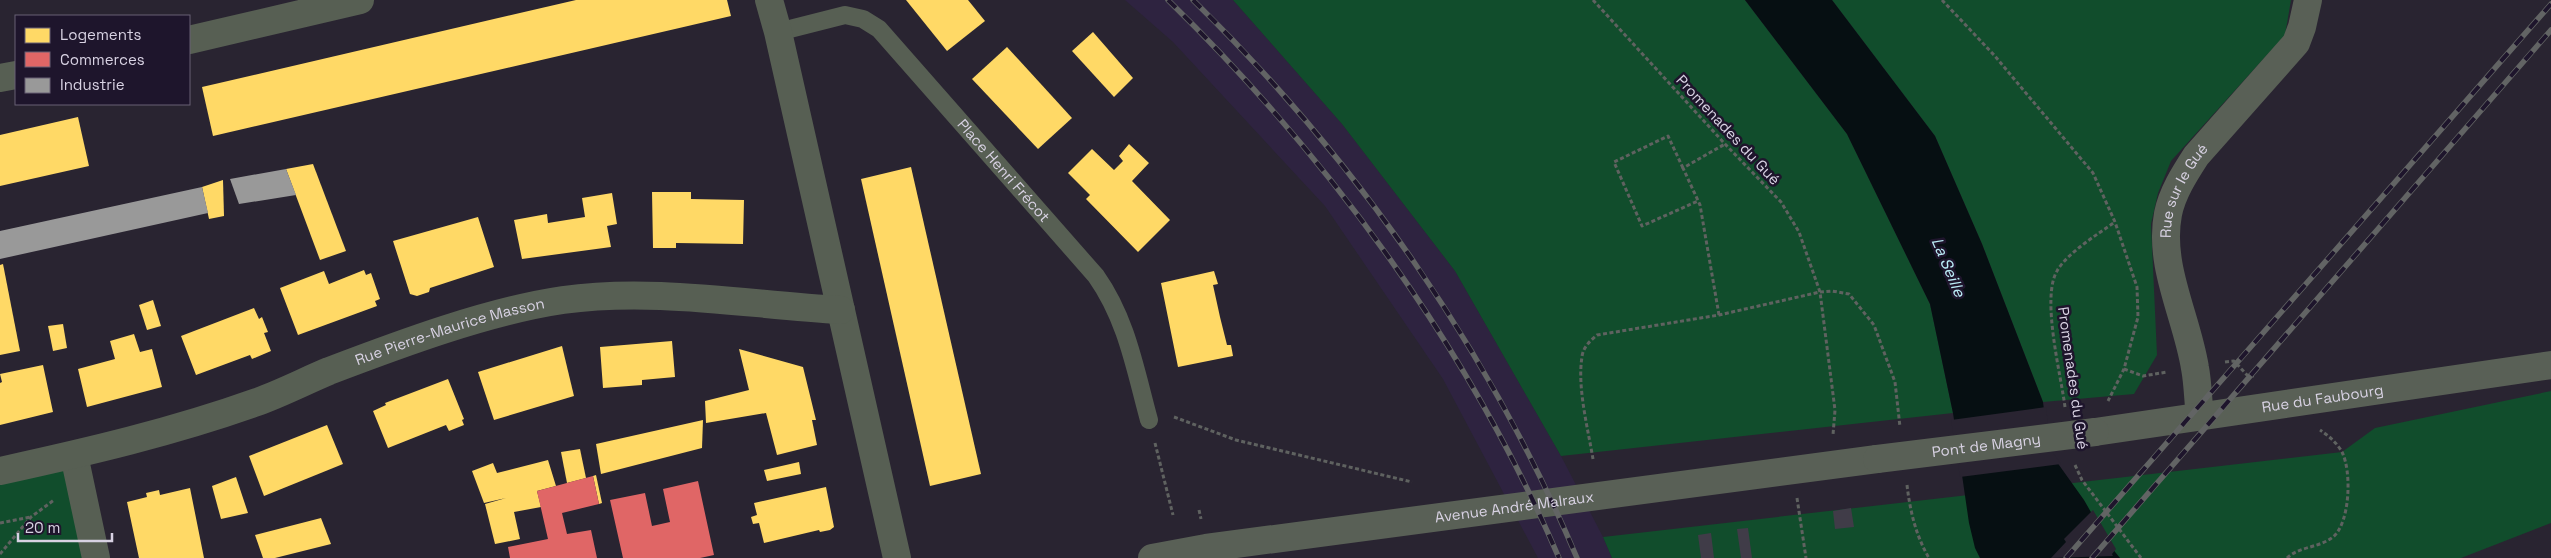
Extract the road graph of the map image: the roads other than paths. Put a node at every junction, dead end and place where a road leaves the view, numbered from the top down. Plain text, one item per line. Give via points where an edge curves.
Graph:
1 (360, 0) edge
2 (769, 0) edge
3 (2308, 0) edge
4 (778, 32) junction
5 (190, 40) edge
6 (15, 75) edge
7 (0, 78) edge
8 (841, 310) junction
9 (2551, 365) edge
10 (2200, 418) junction
11 (1149, 420) road end
12 (2106, 430) joint
13 (74, 455) junction
14 (1878, 459) joint
15 (0, 471) edge
16 (96, 558) edge
17 (897, 558) edge
18 (1152, 558) edge

1 - 5 street
2 - 4 street
3 - 10 main road, Rue sur le Gué via 2296,43 2196,156 2168,212 2169,267 2195,368
4 - 8 street
4 - 11 lane, Place Henri Frécot via 845,15 863,20 879,30 1112,298 1122,322
6 - 7 street
8 - 13 street, Rue Pierre-Maurice Masson via 615,295 562,300 502,313 420,339 187,426
8 - 17 street
9 - 10 main road, Rue du Faubourg
10 - 12 main road, Rue du Faubourg
12 - 14 main road, Pont de Magny, bridge
13 - 15 street, Rue Pierre-Maurice Masson
13 - 16 street
14 - 18 main road, Avenue André Malraux via 1206,548

